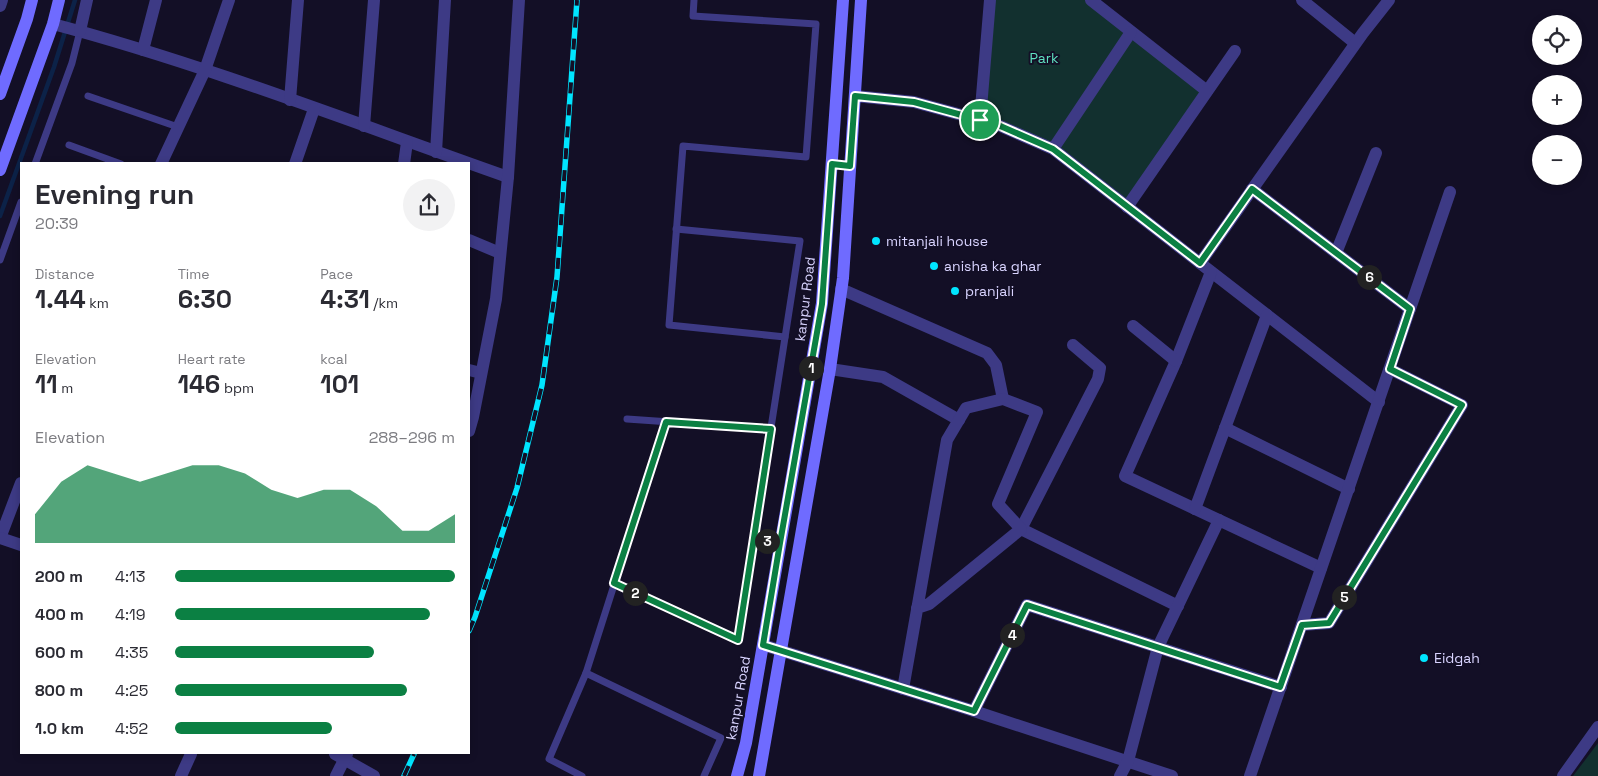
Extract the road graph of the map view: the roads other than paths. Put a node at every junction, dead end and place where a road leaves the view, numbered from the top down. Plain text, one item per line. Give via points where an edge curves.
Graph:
1 (2, 0) edge
2 (32, 0) edge
3 (59, 0) edge
4 (87, 0) edge
5 (156, 0) edge
6 (229, 0) edge
7 (298, 0) edge
8 (374, 0) edge
9 (445, 0) edge
10 (519, 0) edge
11 (694, 0) edge
12 (843, 0) edge
13 (861, 0) edge
14 (990, 0) edge
15 (1091, 0) edge
16 (1302, 0) edge
17 (1389, 0) edge
18 (0, 6) edge
19 (52, 24) junction
20 (80, 31) junction
21 (1131, 32) junction
22 (1355, 43) junction
23 (144, 50) junction
24 (1235, 50) dead end
25 (205, 70) junction
26 (838, 79) junction
27 (856, 80) junction
28 (1206, 91) junction
29 (0, 94) edge
30 (88, 96) dead end
31 (855, 96) junction
32 (290, 100) junction
33 (314, 108) junction
34 (980, 120) junction
35 (178, 126) junction
36 (364, 126) junction
37 (407, 142) junction
38 (69, 145) dead end
39 (1053, 149) junction
40 (436, 152) junction
41 (1376, 154) dead end
42 (37, 162) edge
43 (116, 162) edge
44 (162, 162) edge
45 (296, 162) edge
46 (404, 162) edge
47 (465, 162) edge
48 (470, 164) edge
49 (832, 164) junction
50 (850, 166) junction
51 (0, 170) edge
52 (508, 177) junction
53 (1252, 189) junction
54 (1450, 192) dead end
55 (20, 205) edge
56 (1127, 207) junction
57 (676, 229) junction
58 (470, 240) edge
59 (500, 253) junction
60 (1336, 253) junction
61 (0, 260) edge
62 (1200, 263) junction
63 (1211, 272) junction
64 (842, 288) junction
65 (1410, 309) junction
66 (1267, 315) junction
67 (1133, 326) dead end
68 (786, 337) junction
69 (1073, 345) dead end
70 (1176, 361) junction
71 (830, 369) junction
72 (1390, 369) junction
73 (475, 372) edge
74 (1002, 398) junction
75 (1378, 402) junction
76 (627, 419) dead end
77 (959, 420) junction
78 (666, 422) junction
79 (470, 428) edge
80 (1225, 428) junction
81 (771, 429) junction
82 (20, 486) edge
83 (1348, 489) junction
84 (1195, 509) junction
85 (1219, 520) junction
86 (1021, 529) junction
87 (0, 538) edge
88 (754, 538) junction
89 (780, 543) junction
90 (20, 546) edge
91 (1321, 568) junction
92 (614, 583) junction
93 (1178, 606) junction
94 (918, 608) junction
95 (1302, 625) junction
96 (763, 645) junction
97 (1158, 647) junction
98 (781, 650) junction
99 (586, 673) junction
100 (1280, 687) junction
101 (904, 689) junction
102 (974, 711) junction
103 (1598, 727) edge
104 (191, 754) edge
105 (342, 755) edge
106 (1128, 761) junction
107 (181, 776) edge
108 (336, 776) edge
109 (374, 776) edge
110 (582, 776) edge
111 (704, 776) edge
112 (737, 776) edge
113 (759, 776) edge
114 (1120, 776) edge
115 (1172, 776) edge
116 (1250, 776) edge
117 (1563, 776) edge

1 - 18 street
2 - 29 street
3 - 19 street
4 - 20 street
5 - 23 street
6 - 25 street
7 - 32 street
8 - 36 street
9 - 40 street
10 - 52 street
11 - 57 lane via 693,16 816,24 806,157 683,146
12 - 26 street, kanpur Road
13 - 27 street
14 - 34 street
15 - 21 street
16 - 22 street
17 - 22 street
19 - 20 street
19 - 51 street
20 - 23 street
20 - 42 lane
21 - 28 street
21 - 39 street
22 - 53 street
23 - 25 street
24 - 28 street
25 - 32 street
25 - 35 street
26 - 27 street
26 - 49 street, kanpur Road
27 - 31 street
28 - 56 street
30 - 35 lane
31 - 34 street via 914,102
31 - 50 street
32 - 33 street
33 - 36 street
33 - 45 street
34 - 39 street
35 - 44 street
36 - 37 street
37 - 40 street
37 - 46 street
38 - 43 lane
39 - 56 street
40 - 47 street
41 - 60 street
48 - 52 street
49 - 50 street
49 - 89 street, kanpur Road via 822,304
50 - 64 street
52 - 59 street
53 - 60 street
53 - 62 street
54 - 65 street
55 - 61 lane
56 - 62 street
57 - 68 lane via 669,325
57 - 68 lane via 800,241
58 - 59 street
59 - 73 street via 496,300
60 - 65 street
62 - 63 street
63 - 66 street
63 - 70 street
64 - 71 street
64 - 74 street via 987,352 996,365
65 - 72 street
66 - 75 street
66 - 80 street
67 - 70 street
68 - 81 lane
69 - 86 street via 1100,368 1098,379
70 - 84 street via 1125,476
71 - 77 street via 883,377
71 - 98 street
72 - 75 street
72 - 95 street via 1462,405 1329,623
73 - 79 street
74 - 77 street via 966,408
74 - 86 street via 1037,412 998,504
75 - 83 street
76 - 78 lane
77 - 94 street via 947,440
78 - 81 lane
78 - 92 lane
80 - 83 street
80 - 84 street
81 - 88 lane
82 - 87 street
83 - 91 street
84 - 85 street
85 - 91 street
85 - 93 street
86 - 93 street
86 - 94 street via 929,604
87 - 90 street
88 - 89 lane
88 - 92 lane via 738,640
89 - 96 street, kanpur Road
91 - 95 street
92 - 99 lane
93 - 97 street
94 - 101 street
95 - 100 street
96 - 98 street
96 - 112 street, kanpur Road
97 - 100 street
97 - 102 street via 1027,605
97 - 106 street
98 - 101 street
98 - 113 street
99 - 110 lane via 549,759
99 - 111 lane via 721,738
100 - 116 street
101 - 102 street
102 - 106 street
103 - 117 street
104 - 107 street
105 - 108 street
105 - 109 street
106 - 114 street
106 - 115 street

